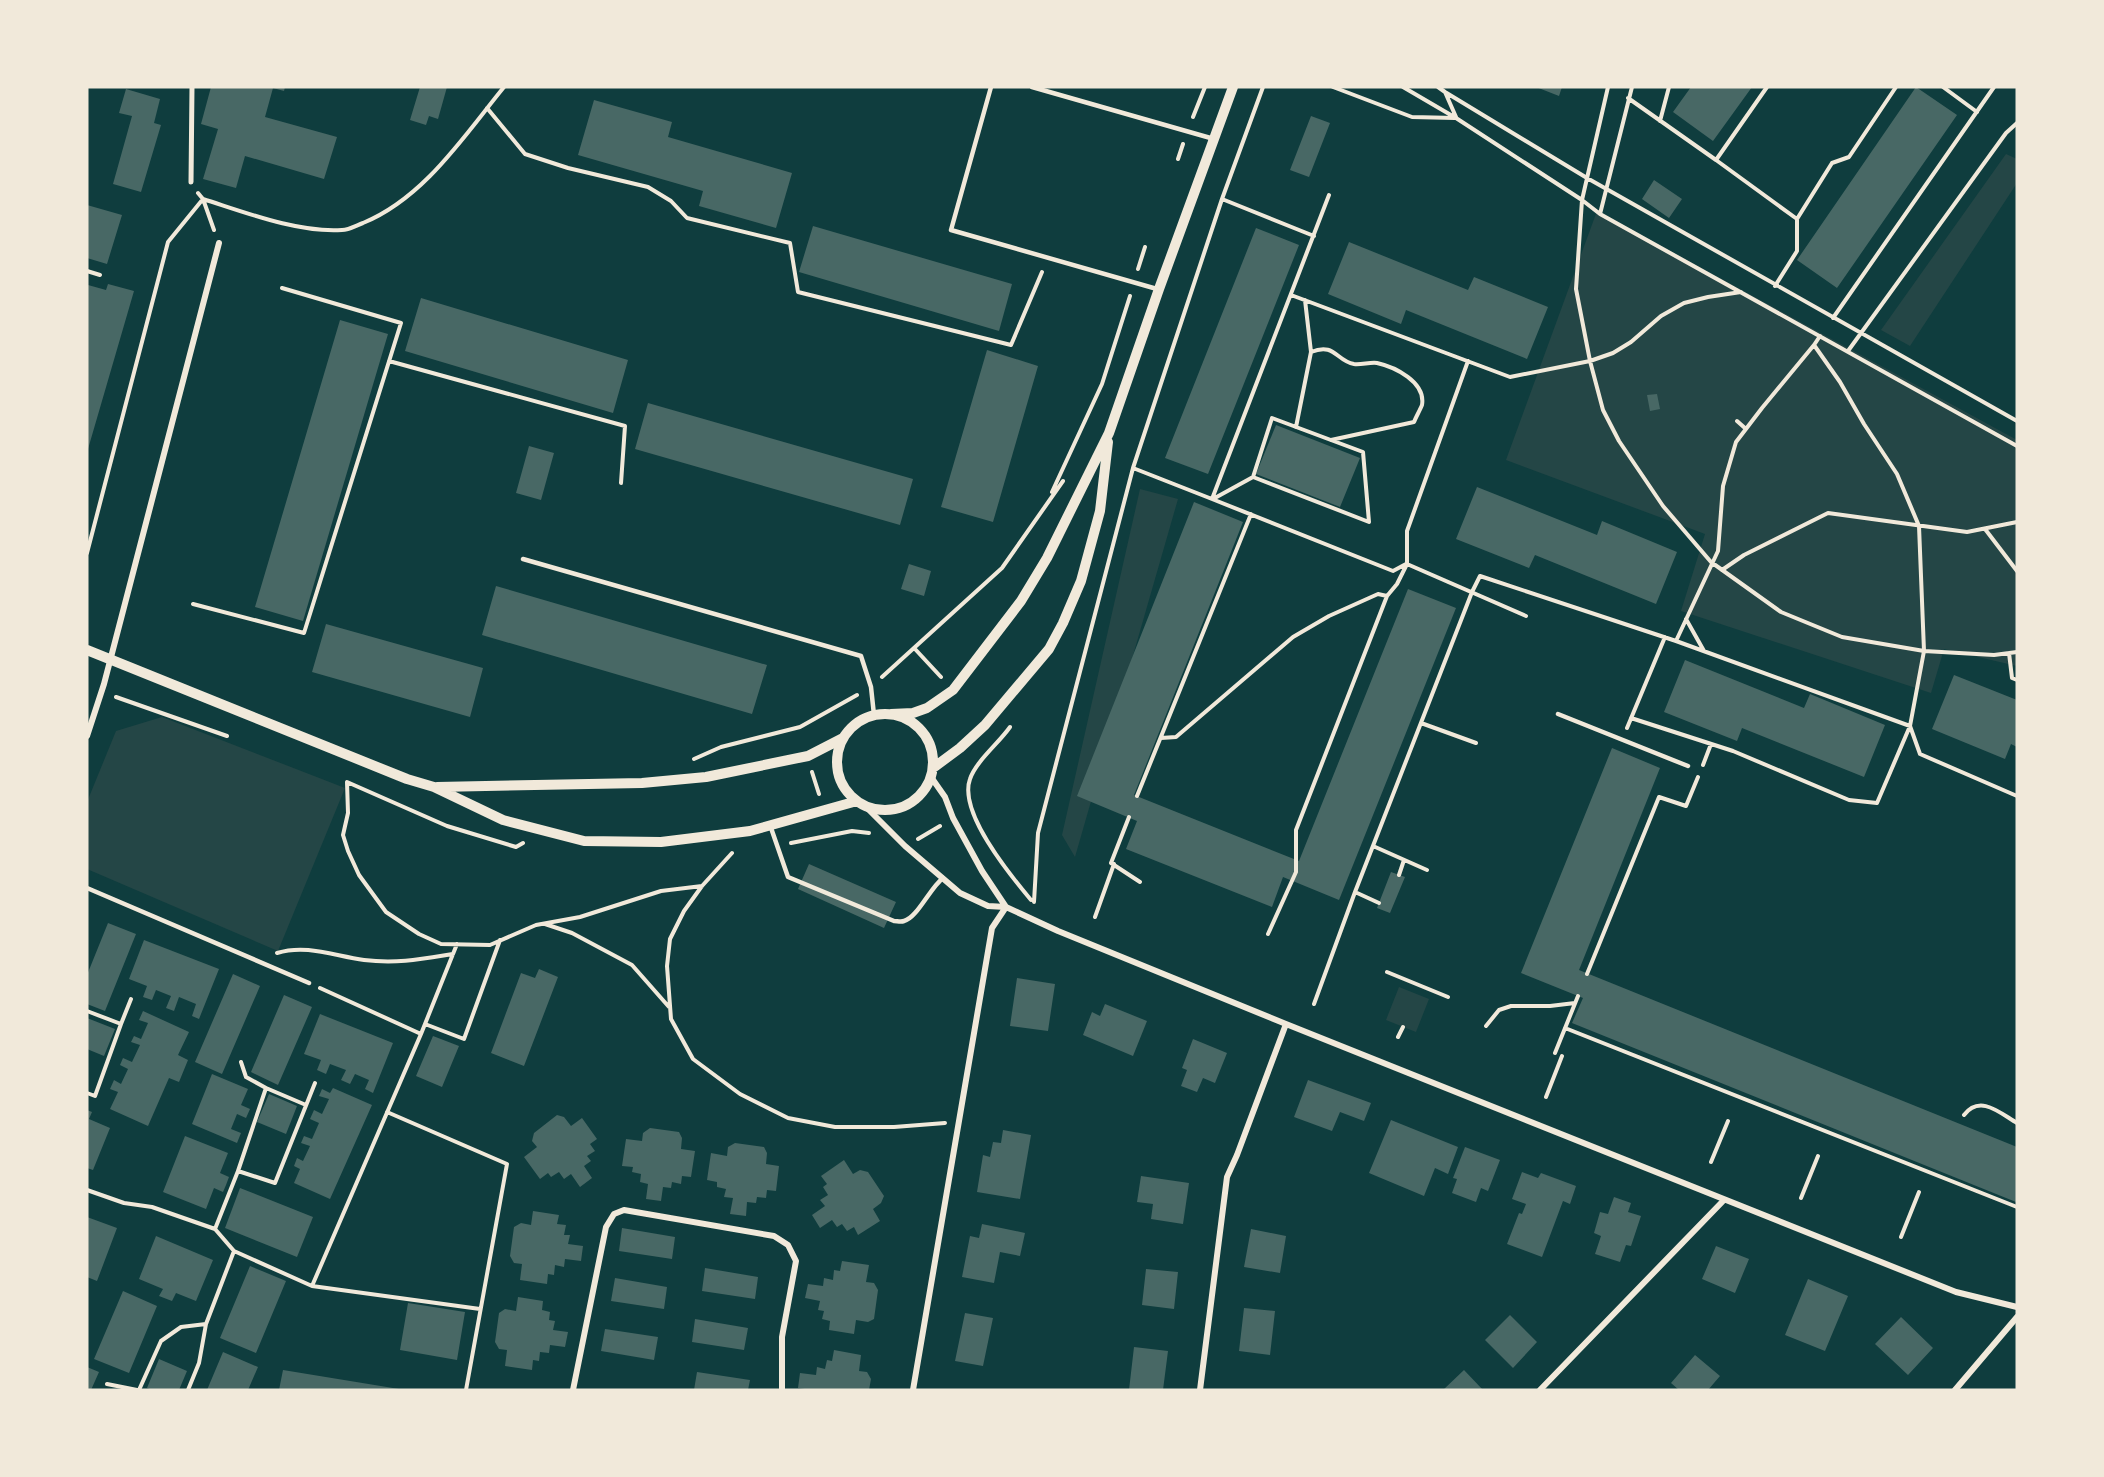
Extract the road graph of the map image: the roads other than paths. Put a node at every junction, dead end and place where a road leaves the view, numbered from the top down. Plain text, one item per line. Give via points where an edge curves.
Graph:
1 (192, 87) edge
2 (991, 87) edge
3 (1032, 87) edge
4 (1233, 87) edge
5 (1214, 139) junction
6 (191, 182) road end
7 (219, 243) road end
8 (1159, 289) junction
9 (1109, 433) junction
10 (523, 559) dead end
11 (87, 650) edge
12 (110, 660) junction
13 (891, 714) junction
14 (1558, 714) dead end
15 (874, 715) junction
16 (87, 736) edge
17 (843, 738) junction
18 (1688, 766) dead end
19 (932, 772) junction
20 (434, 787) junction
21 (861, 804) junction
22 (770, 825) junction
23 (943, 878) junction
24 (87, 888) edge
25 (1006, 906) junction
26 (309, 983) road end
27 (1286, 1024) junction
28 (1724, 1200) junction
29 (2017, 1307) edge
30 (2017, 1317) edge
31 (573, 1390) edge
32 (782, 1390) edge
33 (913, 1390) edge
34 (1200, 1390) edge
35 (1540, 1390) edge
36 (1955, 1390) edge

1 - 6 street
2 - 8 lane via 951,230
3 - 5 lane
4 - 5 street
5 - 8 street
7 - 12 street
8 - 9 street
9 - 13 street via 1047,558 1021,601 960,681 927,708
9 - 19 street via 1100,511 1081,581 1063,623 1049,649 986,725
10 - 15 lane via 861,656 871,687
11 - 12 street
12 - 16 street
12 - 20 street
13 - 15 street
13 - 19 street via 914,723 923,732 930,743
14 - 18 lane
15 - 17 street via 856,723
17 - 20 street via 808,756 706,777 642,783
17 - 21 street via 837,754 838,772 844,788
19 - 21 street via 924,791 898,809 881,810
19 - 25 street via 982,871
20 - 22 street via 503,820 584,841 662,842
21 - 22 street
21 - 23 street
22 - 23 lane via 788,877 894,921 913,916
23 - 25 street via 960,893 988,906
24 - 26 lane
25 - 27 street
25 - 33 street via 992,928
27 - 28 street
27 - 34 street via 1227,1177
28 - 29 street via 1956,1292
28 - 35 street
30 - 36 street
31 - 32 street via 606,1227 614,1214 624,1210 774,1236 788,1245 796,1261 782,1337

